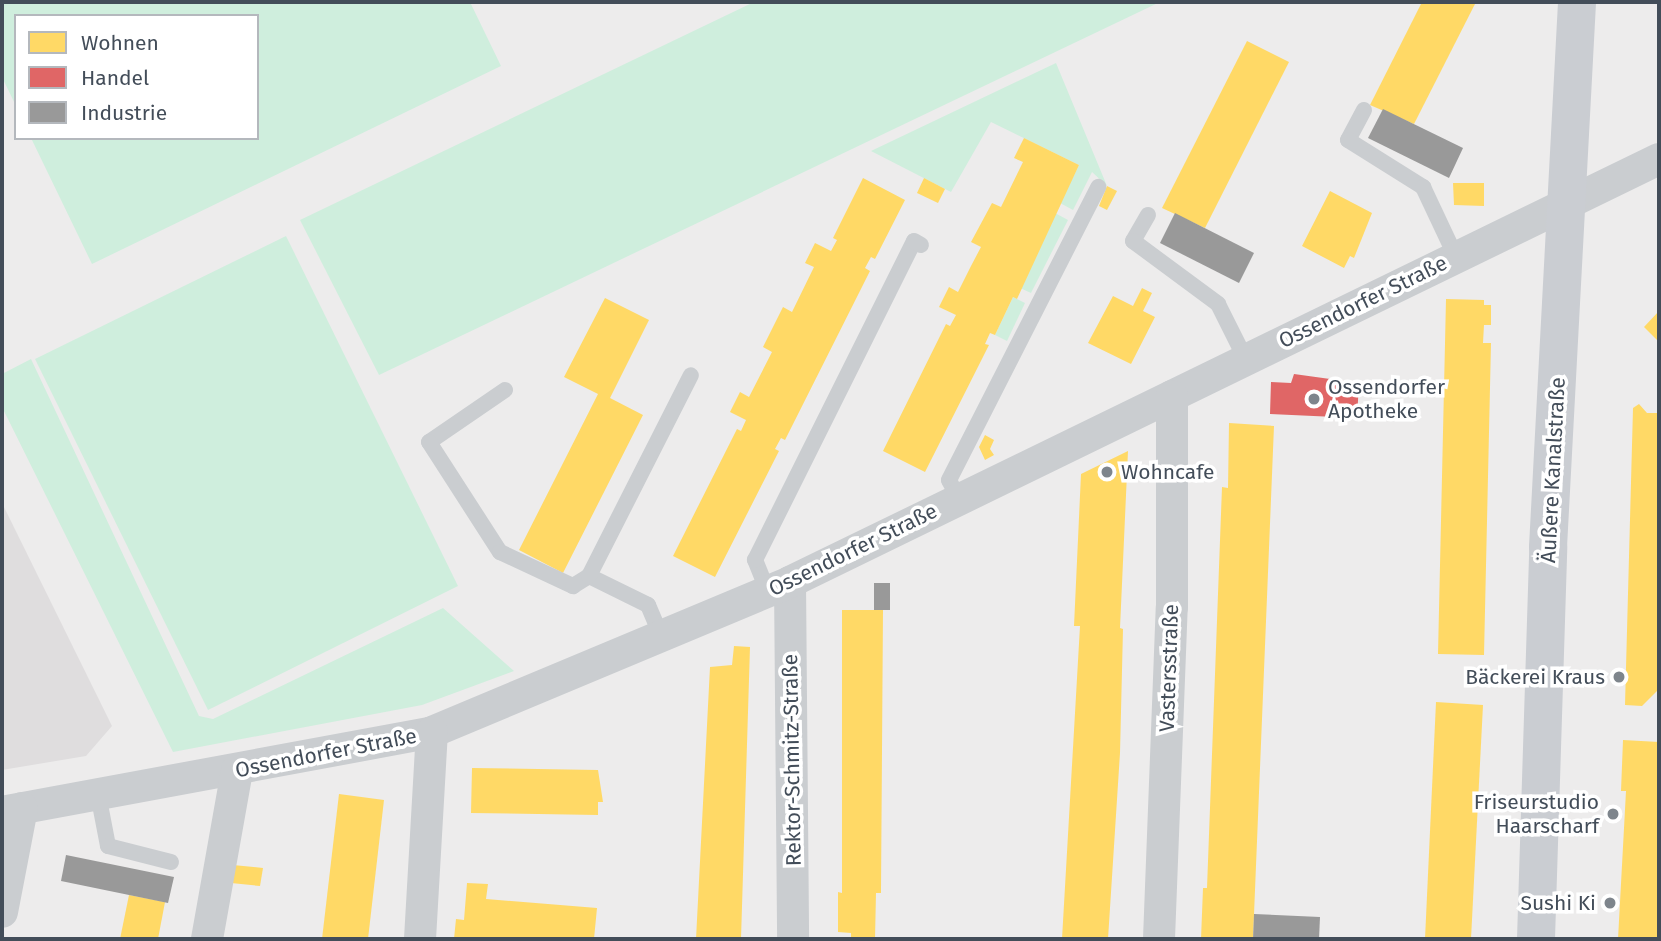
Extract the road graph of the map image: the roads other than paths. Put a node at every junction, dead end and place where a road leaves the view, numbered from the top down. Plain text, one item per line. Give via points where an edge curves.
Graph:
1 (1577, 2) edge
2 (1364, 110) dead end
3 (1659, 159) edge
4 (1098, 187) dead end
5 (1566, 205) junction
6 (1148, 215) dead end
7 (921, 245) dead end
8 (1455, 257) junction
9 (1246, 360) junction
10 (691, 375) dead end
11 (505, 390) dead end
12 (1172, 396) junction
13 (960, 499) junction
14 (589, 576) junction
15 (779, 587) junction
16 (662, 638) junction
17 (432, 732) junction
18 (237, 770) junction
19 (98, 794) junction
20 (12, 810) edge
21 (172, 862) dead end
22 (2, 912) edge
23 (207, 939) edge
24 (420, 939) edge
25 (793, 939) edge
26 (1159, 939) edge
27 (1536, 939) edge

1 - 5 main road, Äußere Kanalstraße
2 - 8 lane via 1348,140 1423,187
3 - 5 street, Ossendorfer Straße
4 - 13 lane via 949,480
5 - 8 street, Ossendorfer Straße
5 - 27 main road, Äußere Kanalstraße via 1548,547
6 - 9 lane via 1133,241 1218,304
7 - 15 lane via 914,242 755,560
8 - 9 street, Ossendorfer Straße
9 - 12 street, Ossendorfer Straße
10 - 14 lane
11 - 14 lane via 429,442 500,552 573,586
12 - 13 street, Ossendorfer Straße
12 - 26 street, Vastersstraße via 1172,607
13 - 15 street, Ossendorfer Straße
14 - 16 lane via 648,605
15 - 16 street, Ossendorfer Straße
15 - 25 street, Rektor-Schmitz-Straße
16 - 17 street, Ossendorfer Straße
17 - 18 street, Ossendorfer Straße
17 - 24 street via 426,896
18 - 19 street, Ossendorfer Straße
18 - 23 street
19 - 20 street, Ossendorfer Straße
19 - 21 lane via 108,846
20 - 22 street

